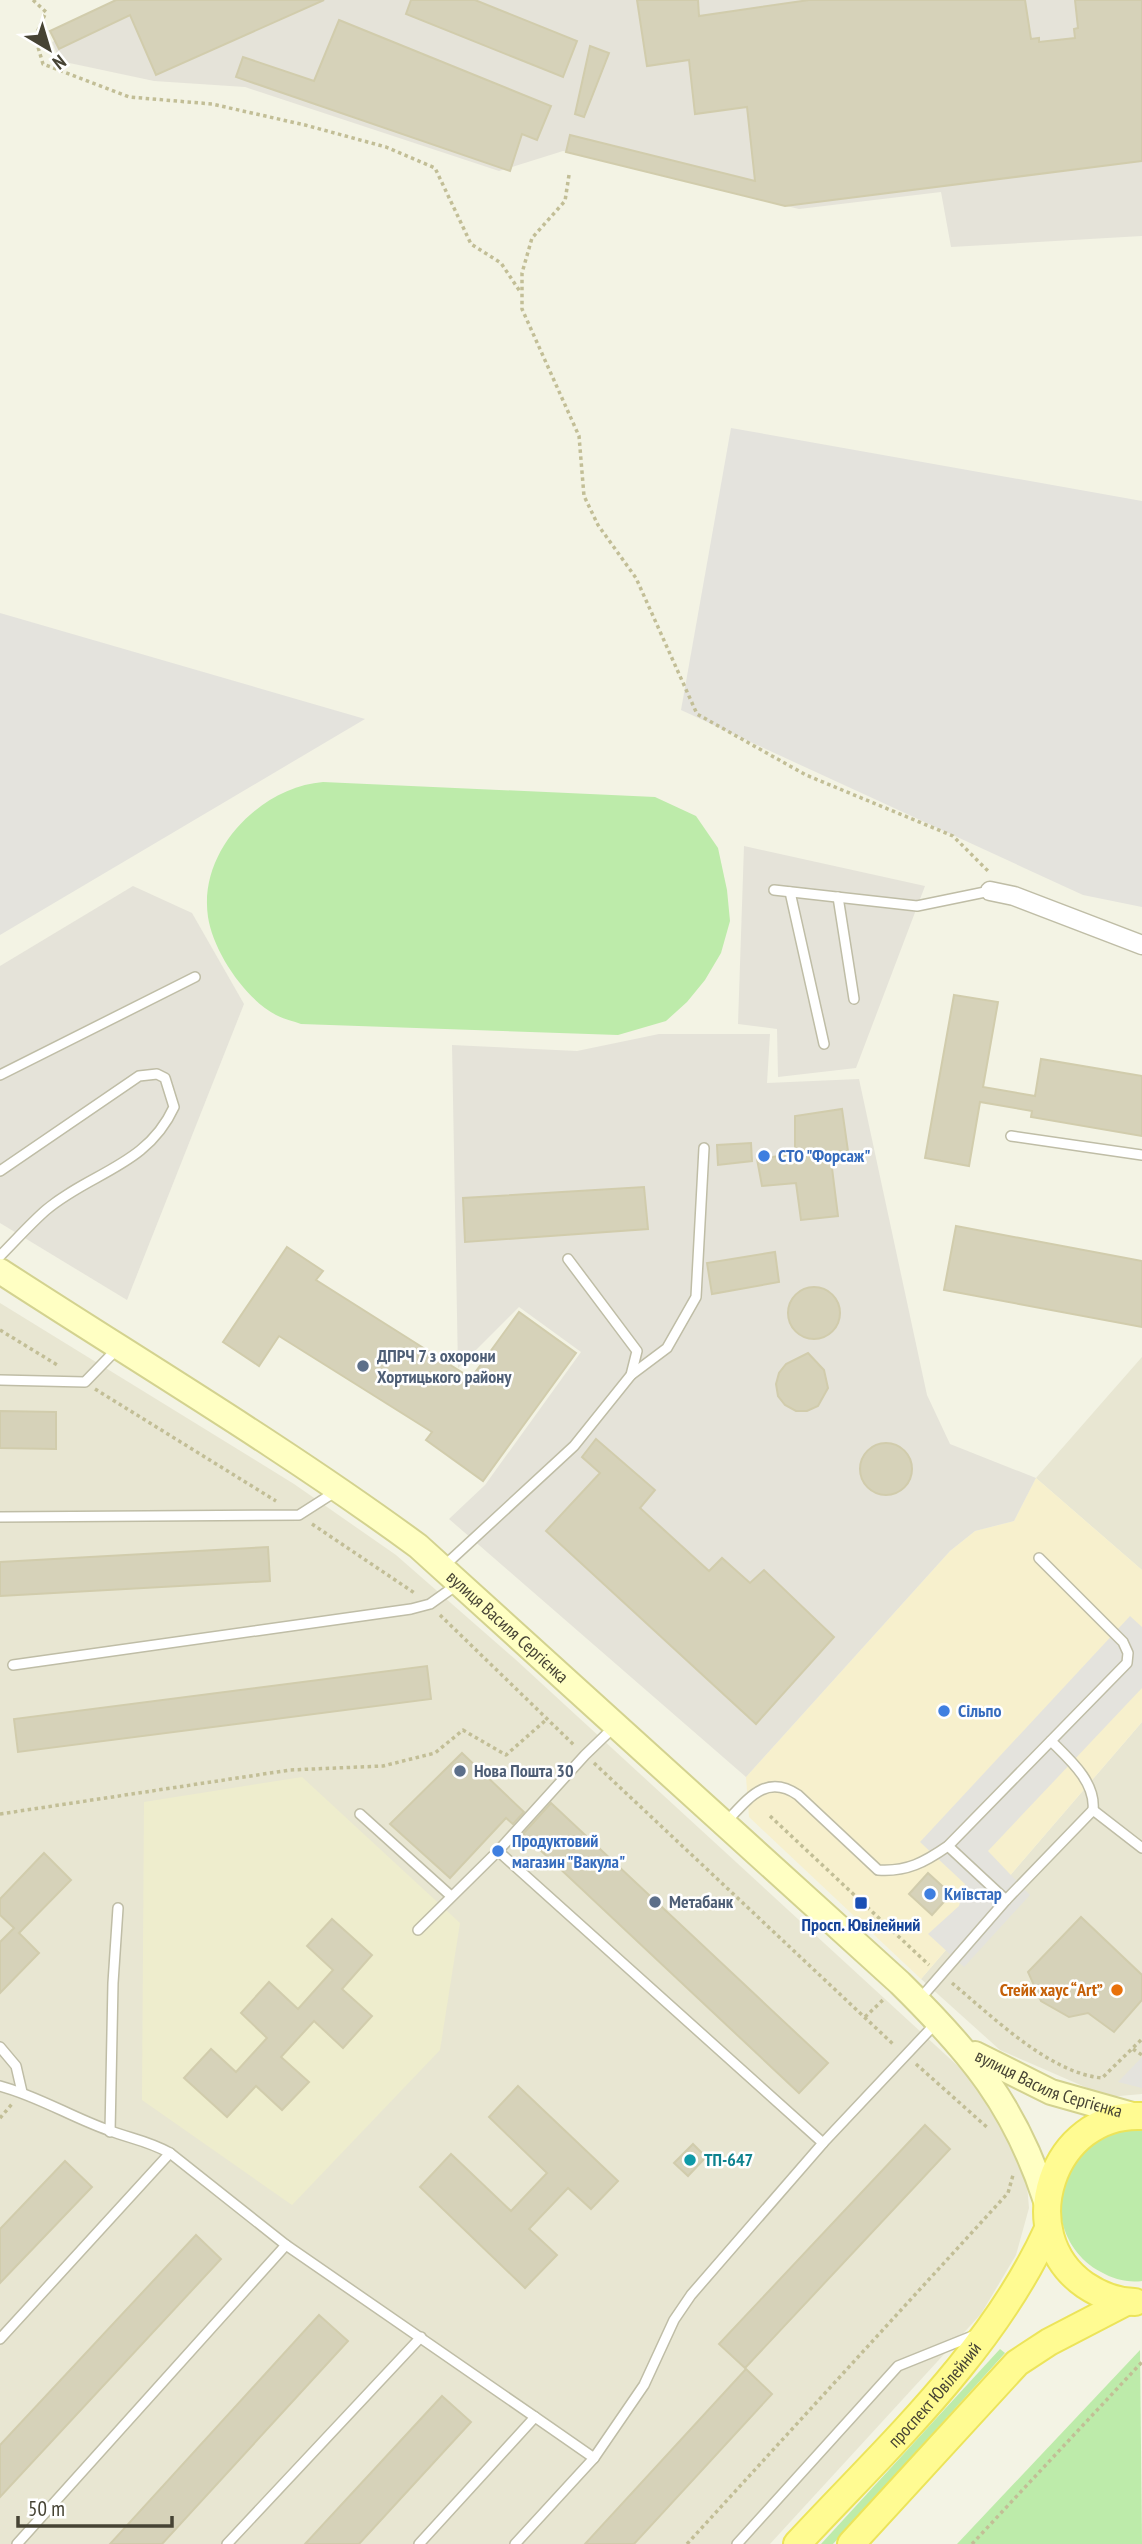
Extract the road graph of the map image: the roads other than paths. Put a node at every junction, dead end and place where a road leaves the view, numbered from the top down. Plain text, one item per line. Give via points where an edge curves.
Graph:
1 (774, 890) dead end
2 (990, 891) joint
3 (790, 892) junction
4 (838, 897) junction
5 (1142, 946) edge
6 (195, 977) dead end
7 (855, 999) dead end
8 (824, 1044) dead end
9 (0, 1075) edge
10 (1012, 1136) dead end
11 (704, 1147) dead end
12 (1142, 1155) edge
13 (0, 1171) edge
14 (0, 1256) edge
15 (568, 1259) dead end
16 (0, 1271) edge
17 (118, 1347) junction
18 (631, 1375) junction
19 (0, 1380) edge
20 (340, 1489) junction
21 (0, 1517) edge
22 (1040, 1558) dead end
23 (450, 1576) junction
24 (13, 1665) dead end
25 (616, 1725) junction
26 (1051, 1741) junction
27 (1093, 1811) junction
28 (360, 1814) dead end
29 (725, 1824) junction
30 (948, 1846) junction
31 (1142, 1848) edge
32 (498, 1851) junction
33 (451, 1896) junction
34 (1006, 1900) junction
35 (118, 1908) dead end
36 (418, 1930) dead end
37 (918, 2001) junction
38 (937, 2021) junction
39 (0, 2047) edge
40 (965, 2049) junction
41 (0, 2086) edge
42 (22, 2092) junction
43 (1139, 2116) edge
44 (110, 2132) junction
45 (823, 2143) junction
46 (170, 2153) junction
47 (1046, 2201) junction
48 (1048, 2230) junction
49 (286, 2245) junction
50 (1134, 2302) edge
51 (990, 2329) junction
52 (421, 2337) junction
53 (0, 2339) edge
54 (535, 2417) junction
55 (594, 2458) junction
56 (17, 2544) edge
57 (227, 2544) edge
58 (419, 2544) edge
59 (515, 2544) edge
60 (737, 2544) edge
61 (797, 2544) edge
62 (851, 2544) edge

1 - 3 lane
2 - 4 lane via 917,906
2 - 5 street
3 - 4 lane
3 - 8 lane
4 - 7 lane
6 - 9 lane
10 - 12 lane
11 - 18 lane via 696,1297 667,1348
13 - 14 lane via 139,1076 165,1078 174,1107 166,1125 136,1156 47,1209
15 - 18 lane via 637,1351
16 - 17 main road, вулиця Василя Сергієнка
17 - 19 lane via 85,1382
17 - 20 main road, вулиця Василя Сергієнка
18 - 23 lane via 574,1446
20 - 21 lane via 299,1515
20 - 23 main road, вулиця Василя Сергієнка
22 - 26 lane via 1123,1642 1128,1654 1122,1670
23 - 24 lane via 430,1604
23 - 25 main road, вулиця Василя Сергієнка
25 - 29 main road, вулиця Василя Сергієнка
25 - 32 lane
26 - 27 lane via 1076,1766 1092,1795
26 - 30 lane
27 - 31 lane
27 - 34 lane
28 - 33 lane
29 - 30 lane via 745,1802 774,1784 798,1795 878,1870 908,1869
29 - 37 main road, вулиця Василя Сергієнка
30 - 34 lane
32 - 33 lane
32 - 45 lane
33 - 36 lane
34 - 37 lane
35 - 44 lane
37 - 38 main road, вулиця Василя Сергієнка
38 - 40 main road, вулиця Василя Сергієнка
38 - 45 lane
39 - 42 lane via 16,2066
40 - 43 main road, вулиця Василя Сергієнка via 1051,2092
40 - 47 main road, вулиця Василя Сергієнка via 1018,2127
41 - 42 lane
42 - 44 lane
43 - 47 main road via 1110,2121 1085,2133 1052,2175
44 - 46 lane via 133,2136
45 - 55 lane via 691,2295 643,2385
46 - 49 lane
46 - 53 lane
47 - 48 main road
48 - 50 main road via 1058,2256 1075,2278 1098,2294
48 - 51 main road, проспект Ювілейний via 1013,2297
49 - 52 lane
49 - 56 lane
50 - 62 main road via 1070,2330 1017,2363
51 - 60 lane via 898,2367
51 - 61 main road, проспект Ювілейний via 950,2379
52 - 54 lane
52 - 57 lane
54 - 55 lane
54 - 58 lane
55 - 59 lane

